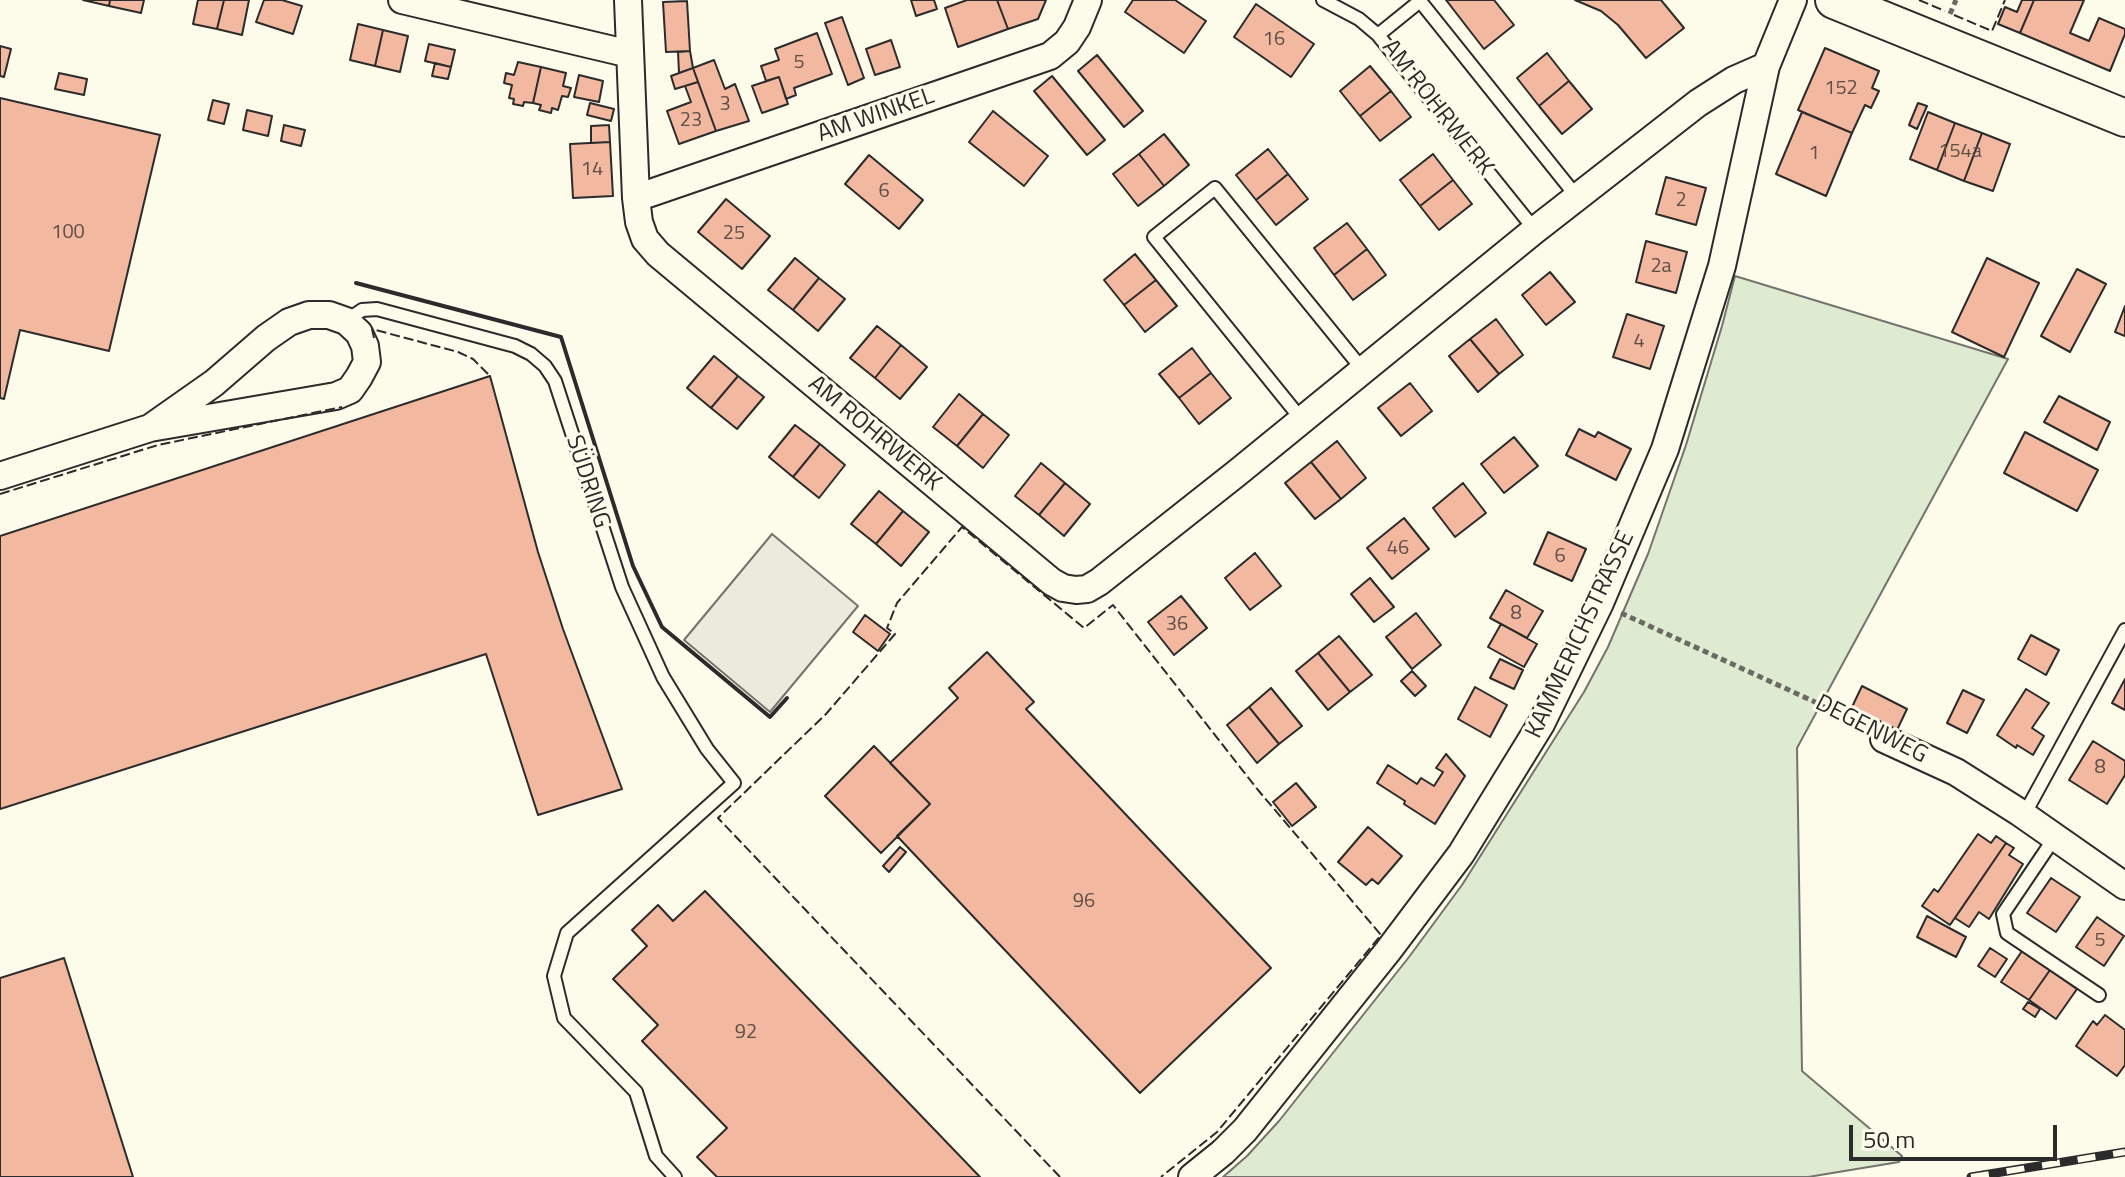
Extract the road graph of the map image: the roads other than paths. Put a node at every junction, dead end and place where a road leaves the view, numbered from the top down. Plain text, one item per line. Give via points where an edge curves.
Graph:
1 (402, 0) edge
2 (628, 0) edge
3 (1088, 0) edge
4 (1323, 0) edge
5 (1793, 0) edge
6 (1834, 0) edge
7 (1378, 35) junction
8 (630, 54) junction
9 (1766, 66) junction
10 (2125, 118) edge
11 (1577, 197) junction
12 (636, 198) junction
13 (1535, 230) junction
14 (346, 321) junction
15 (1363, 370) junction
16 (1302, 420) junction
17 (150, 428) junction
18 (0, 476) edge
19 (2125, 630) edge
20 (1884, 739) road end
21 (2024, 815) junction
22 (2055, 837) junction
23 (2125, 886) edge
24 (2099, 995) dead end
25 (675, 1177) edge
26 (1192, 1177) edge

1 - 8 street
2 - 8 street, AM ROHRWERK
3 - 12 street, AM WINKEL via 1072,35 1050,56
4 - 7 lane
5 - 9 street, KAMMERICHSTRASSE
6 - 10 main road
7 - 11 lane, AM ROHRWERK via 1420,1
7 - 13 lane, AM ROHRWERK
8 - 12 street, AM ROHRWERK
9 - 11 street, AM ROHRWERK via 1698,103
9 - 26 street, KAMMERICHSTRASSE via 1722,266 1665,449 1600,603 1541,724 1461,854 1379,963 1245,1130
11 - 13 street, AM ROHRWERK
12 - 16 street, AM ROHRWERK via 645,239 658,254 1063,588 1087,589 1099,582
13 - 15 street, AM ROHRWERK
14 - 17 street, SÜDRING via 309,315 289,322
14 - 17 street, SÜDRING via 359,333 367,362 350,390
14 - 25 lane, SÜDRING via 362,310 377,309 515,346 545,366 555,381 622,587 663,677 734,783 567,933 554,976 564,1018 636,1092 656,1156
15 - 16 street, AM ROHRWERK
15 - 16 lane via 1215,188 1154,237
17 - 18 street, SÜDRING
19 - 21 lane
20 - 21 street, DEGENWEG via 1956,772
21 - 22 street, DEGENWEG
22 - 23 street, DEGENWEG
22 - 24 lane via 2003,914 2007,933

